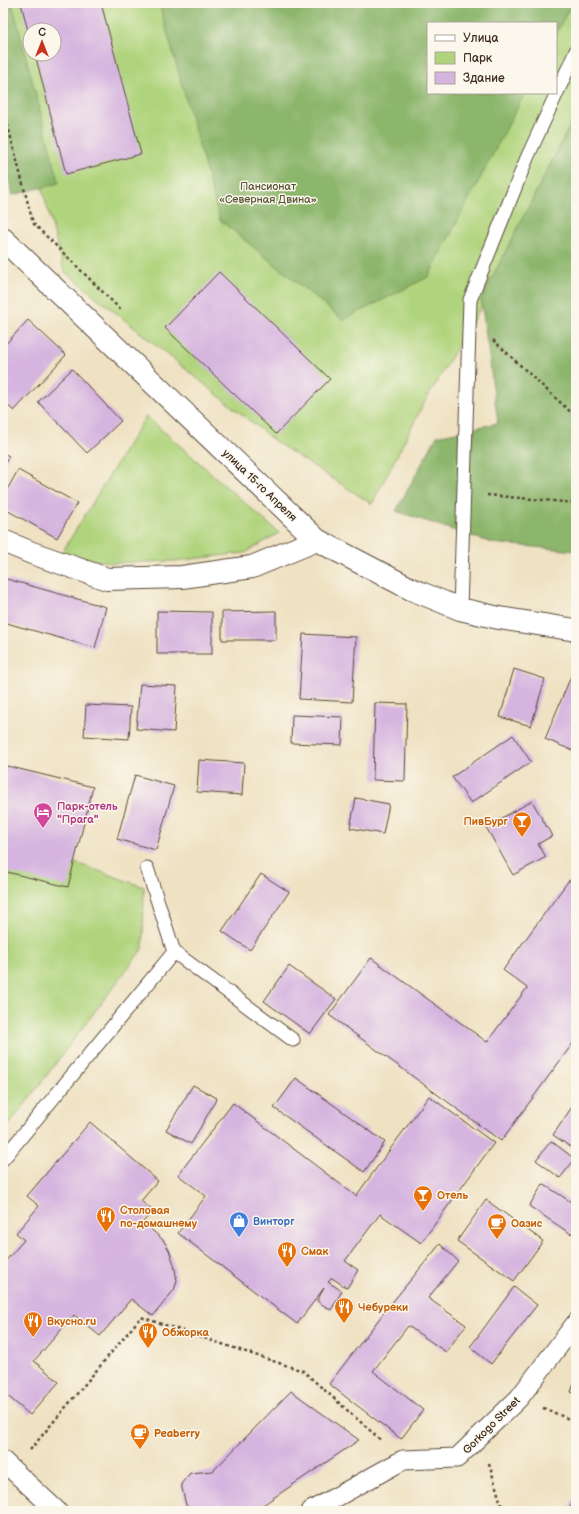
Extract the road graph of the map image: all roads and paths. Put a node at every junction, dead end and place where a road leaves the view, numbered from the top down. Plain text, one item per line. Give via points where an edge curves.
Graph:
1 (576, 51) edge
2 (557, 92) edge
3 (556, 94) edge
4 (3, 107) edge
5 (3, 238) edge
6 (124, 313) dead end
7 (470, 319) junction
8 (576, 417) edge
9 (464, 493) junction
10 (576, 503) edge
11 (3, 526) edge
12 (317, 540) junction
13 (3, 541) edge
14 (51, 560) junction
15 (460, 609) junction
16 (576, 630) edge
17 (147, 868) dead end
18 (174, 952) junction
19 (293, 1040) dead end
20 (3, 1159) edge
21 (576, 1323) edge
22 (519, 1398) junction
23 (576, 1422) edge
24 (481, 1435) junction
25 (403, 1460) junction
26 (8, 1466) edge
27 (57, 1511) edge
28 (312, 1511) edge
29 (503, 1511) edge

1 - 2 lane
3 - 7 lane via 527,158 470,300
4 - 6 path via 33,223
5 - 12 street, улица 15-го Апреля
7 - 8 path
7 - 9 lane
9 - 10 path
9 - 15 lane
11 - 14 street
12 - 14 street via 252,567 182,577 107,579
12 - 15 street, улица 15-го Апреля via 411,589
13 - 14 street
15 - 16 street, улица 15-го Апреля
17 - 18 lane
18 - 19 lane
18 - 20 lane
21 - 22 street, Gorkogo Street
22 - 23 path
22 - 24 street, Gorkogo Street
24 - 25 street, Gorkogo Street via 457,1458
24 - 29 path
25 - 26 path via 303,1371 141,1317
25 - 28 street, Gorkogo Street
26 - 27 street

